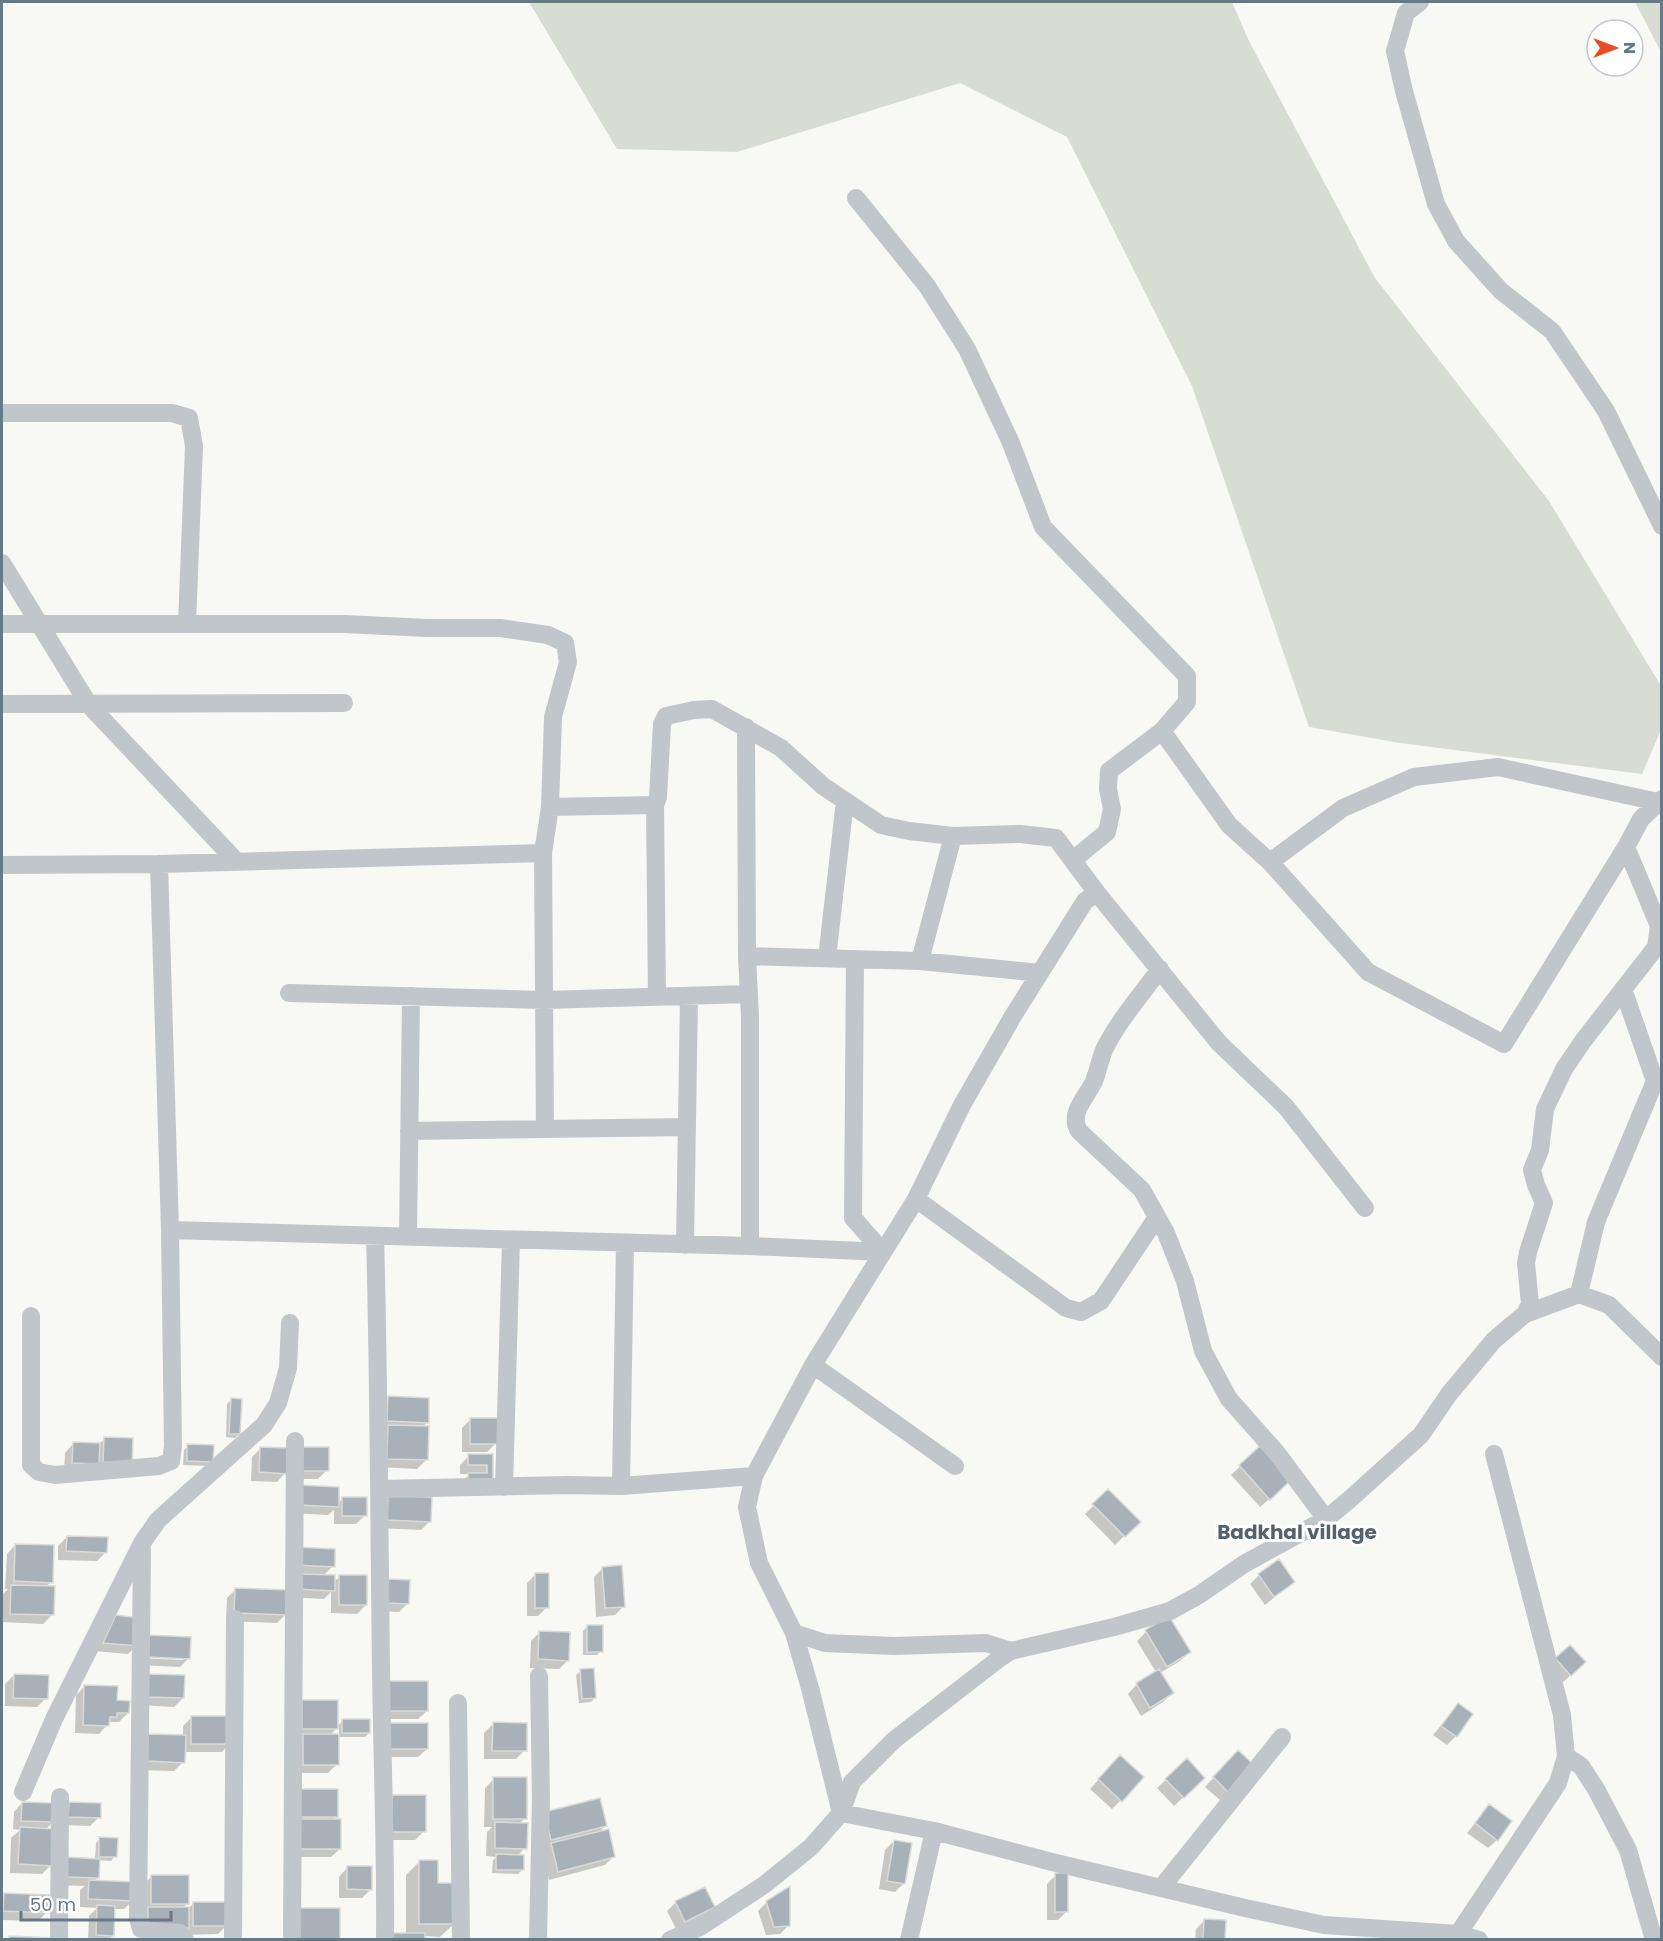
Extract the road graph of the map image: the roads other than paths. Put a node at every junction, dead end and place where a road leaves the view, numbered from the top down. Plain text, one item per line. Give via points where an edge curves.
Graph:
1 (1420, 2) edge
2 (856, 198) dead end
3 (2, 413) edge
4 (1662, 526) edge
5 (2, 562) edge
6 (2, 624) edge
7 (39, 624) junction
8 (187, 624) junction
9 (344, 703) dead end
10 (2, 704) edge
11 (89, 705) junction
12 (746, 727) junction
13 (1161, 731) junction
14 (1660, 800) edge
15 (845, 801) junction
16 (656, 805) junction
17 (550, 807) junction
18 (953, 836) junction
19 (1626, 847) junction
20 (543, 853) junction
21 (1073, 860) junction
22 (237, 862) junction
23 (1270, 862) junction
24 (159, 864) junction
25 (2, 865) edge
26 (1097, 892) junction
27 (747, 956) junction
28 (827, 958) junction
29 (855, 959) junction
30 (920, 961) junction
31 (1160, 969) junction
32 (1040, 974) junction
33 (1623, 989) junction
34 (289, 993) dead end
35 (749, 994) junction
36 (411, 996) junction
37 (689, 996) junction
38 (657, 997) junction
39 (544, 1000) junction
40 (687, 1127) junction
41 (545, 1129) junction
42 (409, 1131) junction
43 (916, 1199) junction
44 (1365, 1208) dead end
45 (1157, 1218) junction
46 (170, 1230) junction
47 (375, 1236) junction
48 (408, 1237) junction
49 (511, 1240) junction
50 (625, 1243) junction
51 (685, 1245) junction
52 (750, 1246) junction
53 (883, 1252) junction
54 (1579, 1294) junction
55 (1525, 1314) junction
56 (31, 1316) dead end
57 (290, 1323) dead end
58 (1662, 1357) edge
59 (813, 1365) junction
60 (295, 1441) dead end
61 (1494, 1454) dead end
62 (955, 1466) dead end
63 (754, 1476) junction
64 (621, 1486) junction
65 (504, 1487) junction
66 (379, 1489) junction
67 (1326, 1519) junction
68 (142, 1543) junction
69 (235, 1619) dead end
70 (794, 1634) junction
71 (1011, 1651) junction
72 (539, 1676) dead end
73 (458, 1703) dead end
74 (1282, 1737) dead end
75 (1566, 1756) junction
76 (22, 1792) dead end
77 (60, 1797) dead end
78 (841, 1813) junction
79 (934, 1831) junction
80 (1161, 1888) junction
81 (1458, 1934) junction
82 (59, 1940) edge
83 (185, 1940) edge
84 (233, 1940) edge
85 (292, 1940) edge
86 (385, 1940) edge
87 (461, 1940) edge
88 (538, 1940) edge
89 (670, 1940) edge
90 (909, 1940) edge
91 (1479, 1940) edge
92 (1654, 1940) edge

1 - 4 street via 1406,13 1395,51 1436,204 1456,241 1501,291 1552,332 1606,411
2 - 13 street via 927,286 967,349 1011,443 1043,527 1187,676 1187,702
3 - 8 street via 172,413 189,418 194,446
5 - 7 street
6 - 7 street
7 - 8 street
7 - 11 street
8 - 17 street via 500,628 548,635 565,643 568,662 553,717
9 - 11 street
10 - 11 street
11 - 22 street
12 - 15 street via 781,748
12 - 16 street via 712,709 666,716 662,724
12 - 27 street
13 - 21 street via 1109,771 1112,809 1107,832
13 - 23 street via 1229,825
14 - 19 street via 1641,819
14 - 23 street via 1498,767 1414,777 1343,808
15 - 18 street via 881,825
15 - 28 street
16 - 17 street
16 - 38 street
17 - 20 street
18 - 21 street via 1020,834 1056,838
18 - 30 street
19 - 23 street via 1504,1044 1368,972
19 - 33 street via 1659,926 1656,947
20 - 22 street
20 - 39 street
21 - 26 street
22 - 24 street
24 - 25 street
24 - 46 street
26 - 31 street
26 - 32 street via 1085,901
27 - 28 street
27 - 35 street
28 - 29 street
29 - 30 street
29 - 53 street via 853,1218
30 - 32 street
31 - 44 street via 1220,1043 1286,1107
31 - 45 street via 1116,1030 1075,1118 1079,1131 1142,1190
32 - 43 street via 962,1105
33 - 54 street via 1655,1081 1596,1222
33 - 55 street via 1564,1069 1545,1109 1540,1150 1532,1170 1544,1203 1526,1263 1530,1304
34 - 36 street
35 - 37 street
35 - 52 street
36 - 39 street
36 - 42 street
37 - 38 street
37 - 40 street
38 - 39 street
39 - 41 street
40 - 41 street
40 - 51 street
41 - 42 street
42 - 48 street
43 - 45 street via 1066,1308 1081,1312 1101,1300
43 - 53 street
45 - 67 street via 1185,1281 1203,1351 1229,1399 1276,1452
46 - 47 street
46 - 56 street via 171,1461 159,1466 54,1475 39,1472 31,1465
47 - 48 street
47 - 66 street
48 - 49 street
49 - 50 street
49 - 65 street
50 - 51 street
50 - 64 street
51 - 52 street
52 - 53 street
53 - 59 street
54 - 55 street
54 - 58 street via 1609,1305
55 - 67 street via 1494,1340 1421,1435
57 - 68 street via 288,1368 278,1403 264,1425 158,1520
59 - 62 street
59 - 63 street
60 - 85 street
61 - 75 street via 1562,1715
63 - 64 street
63 - 70 street via 747,1508 759,1563
64 - 65 street
65 - 66 street
66 - 86 street
67 - 71 street via 1170,1611
68 - 76 street
68 - 83 street via 138,1918 141,1929 180,1933
69 - 84 street
70 - 71 street via 825,1643 986,1643
70 - 78 street
71 - 78 street via 894,1740 852,1782
72 - 88 street
73 - 87 street
74 - 80 street
75 - 81 street via 1558,1783
75 - 92 street via 1581,1766 1628,1850
77 - 82 street
78 - 79 street
78 - 89 street via 811,1847 764,1885 700,1927
79 - 80 street
79 - 90 street
80 - 81 street via 1324,1925
81 - 91 street

